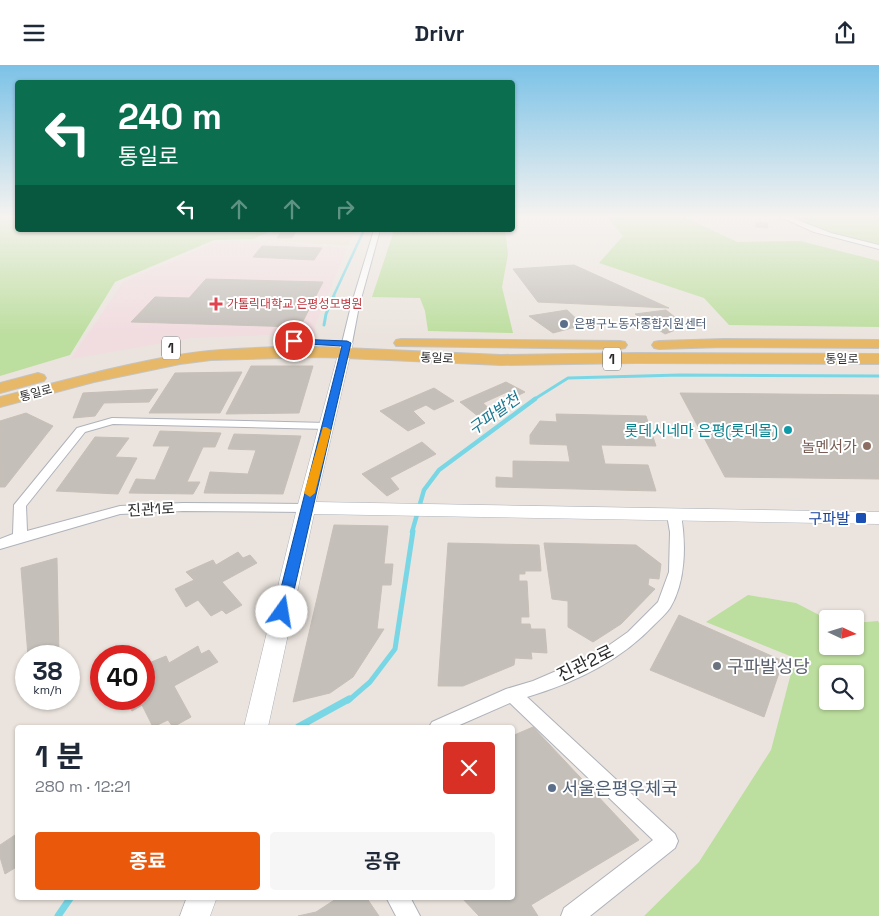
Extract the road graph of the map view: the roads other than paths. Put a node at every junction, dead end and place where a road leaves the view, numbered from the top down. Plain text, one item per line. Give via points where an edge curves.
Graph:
1 (370, 256) edge
2 (879, 345) edge
3 (346, 348) junction
4 (879, 359) edge
5 (0, 388) edge
6 (0, 402) edge
7 (327, 426) junction
8 (306, 508) junction
9 (674, 515) junction
10 (879, 518) edge
11 (20, 537) junction
12 (0, 544) edge
13 (512, 694) junction
14 (257, 723) edge
15 (442, 725) edge
16 (201, 900) edge
17 (399, 900) edge
18 (195, 916) edge
19 (409, 916) edge
20 (572, 916) edge

1 - 3 street
2 - 3 main road, 통일로 / 1
3 - 4 main road, 통일로 / 1 via 501,360
3 - 5 main road, 통일로 / 1 via 279,341 166,348
3 - 6 main road, 통일로 / 1 via 188,358
3 - 7 street
7 - 8 street
7 - 11 street via 112,421 81,430 20,505
8 - 9 street
8 - 11 street, 진관1로 via 120,510
8 - 14 street
9 - 10 street
9 - 13 street, 진관2로 via 676,572 664,605 634,636 604,658
11 - 12 street, 진관1로
13 - 15 street, 진관2로
13 - 20 street via 668,841
16 - 18 street
17 - 19 street

